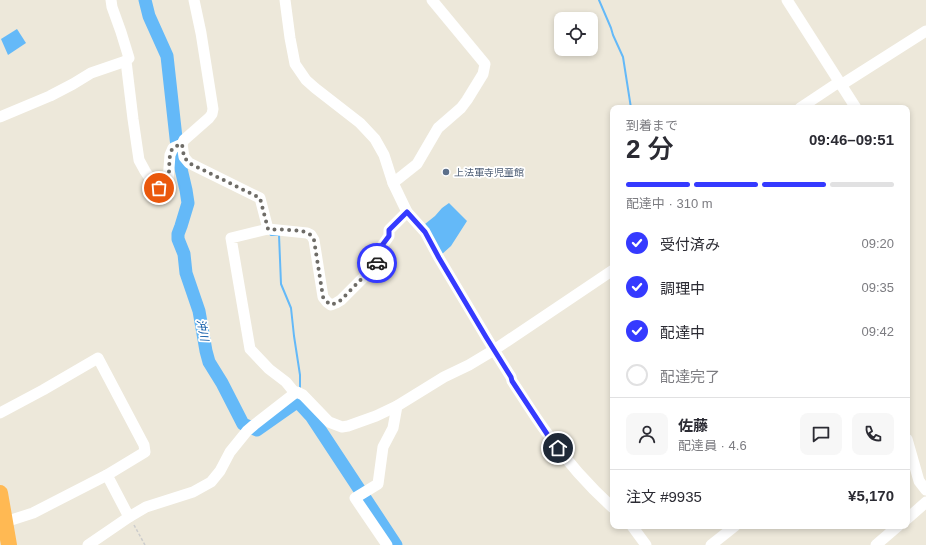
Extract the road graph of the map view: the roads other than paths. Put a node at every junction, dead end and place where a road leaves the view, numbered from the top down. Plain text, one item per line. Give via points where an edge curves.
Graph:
1 (111, 0) edge
2 (194, 0) edge
3 (286, 0) edge
4 (432, 0) edge
5 (787, 0) edge
6 (926, 31) edge
7 (126, 61) junction
8 (840, 83) junction
9 (805, 105) edge
10 (854, 105) edge
11 (0, 117) edge
12 (181, 143) junction
13 (393, 183) junction
14 (407, 212) junction
15 (268, 229) junction
16 (610, 272) edge
17 (494, 350) junction
18 (295, 393) junction
19 (397, 406) junction
20 (0, 413) edge
21 (910, 450) edge
22 (107, 475) junction
23 (926, 490) edge
24 (0, 493) edge
25 (926, 502) edge
26 (610, 505) edge
27 (910, 515) edge
28 (129, 517) junction
29 (5, 522) junction
30 (634, 529) edge
31 (731, 529) edge
32 (895, 529) edge
33 (9, 545) edge
34 (88, 545) edge
35 (386, 545) edge
36 (646, 545) edge
37 (712, 545) edge
38 (876, 545) edge

1 - 7 street via 129,58
2 - 12 street via 213,109 209,118
3 - 13 street via 295,64 306,80 360,123 375,139 384,155
4 - 13 street via 485,64 483,74 461,108 438,128 417,164
5 - 8 street
6 - 8 street
7 - 11 street via 91,73 50,96
7 - 12 street via 139,160 155,186 162,188 166,185 170,155
8 - 9 street
8 - 10 street
12 - 15 street via 184,157 189,163 260,198
13 - 14 street
14 - 15 street via 389,230 389,236 380,248 380,261 341,300 331,305 323,297 311,235 298,231
14 - 17 street via 425,232
15 - 18 street via 231,238 250,348
16 - 17 street
17 - 19 street
17 - 26 street via 549,437
18 - 19 street via 303,395 329,422 342,427
18 - 28 street via 251,428 230,452 211,482 193,492 146,507
19 - 35 street via 393,428 383,446 378,484 355,498
20 - 22 street via 98,358 144,445 145,452
21 - 23 street via 919,481
22 - 28 street
22 - 29 street via 33,513
24 - 29 highway
25 - 27 street
28 - 34 street
29 - 33 highway
30 - 36 street
31 - 37 street
32 - 38 street

